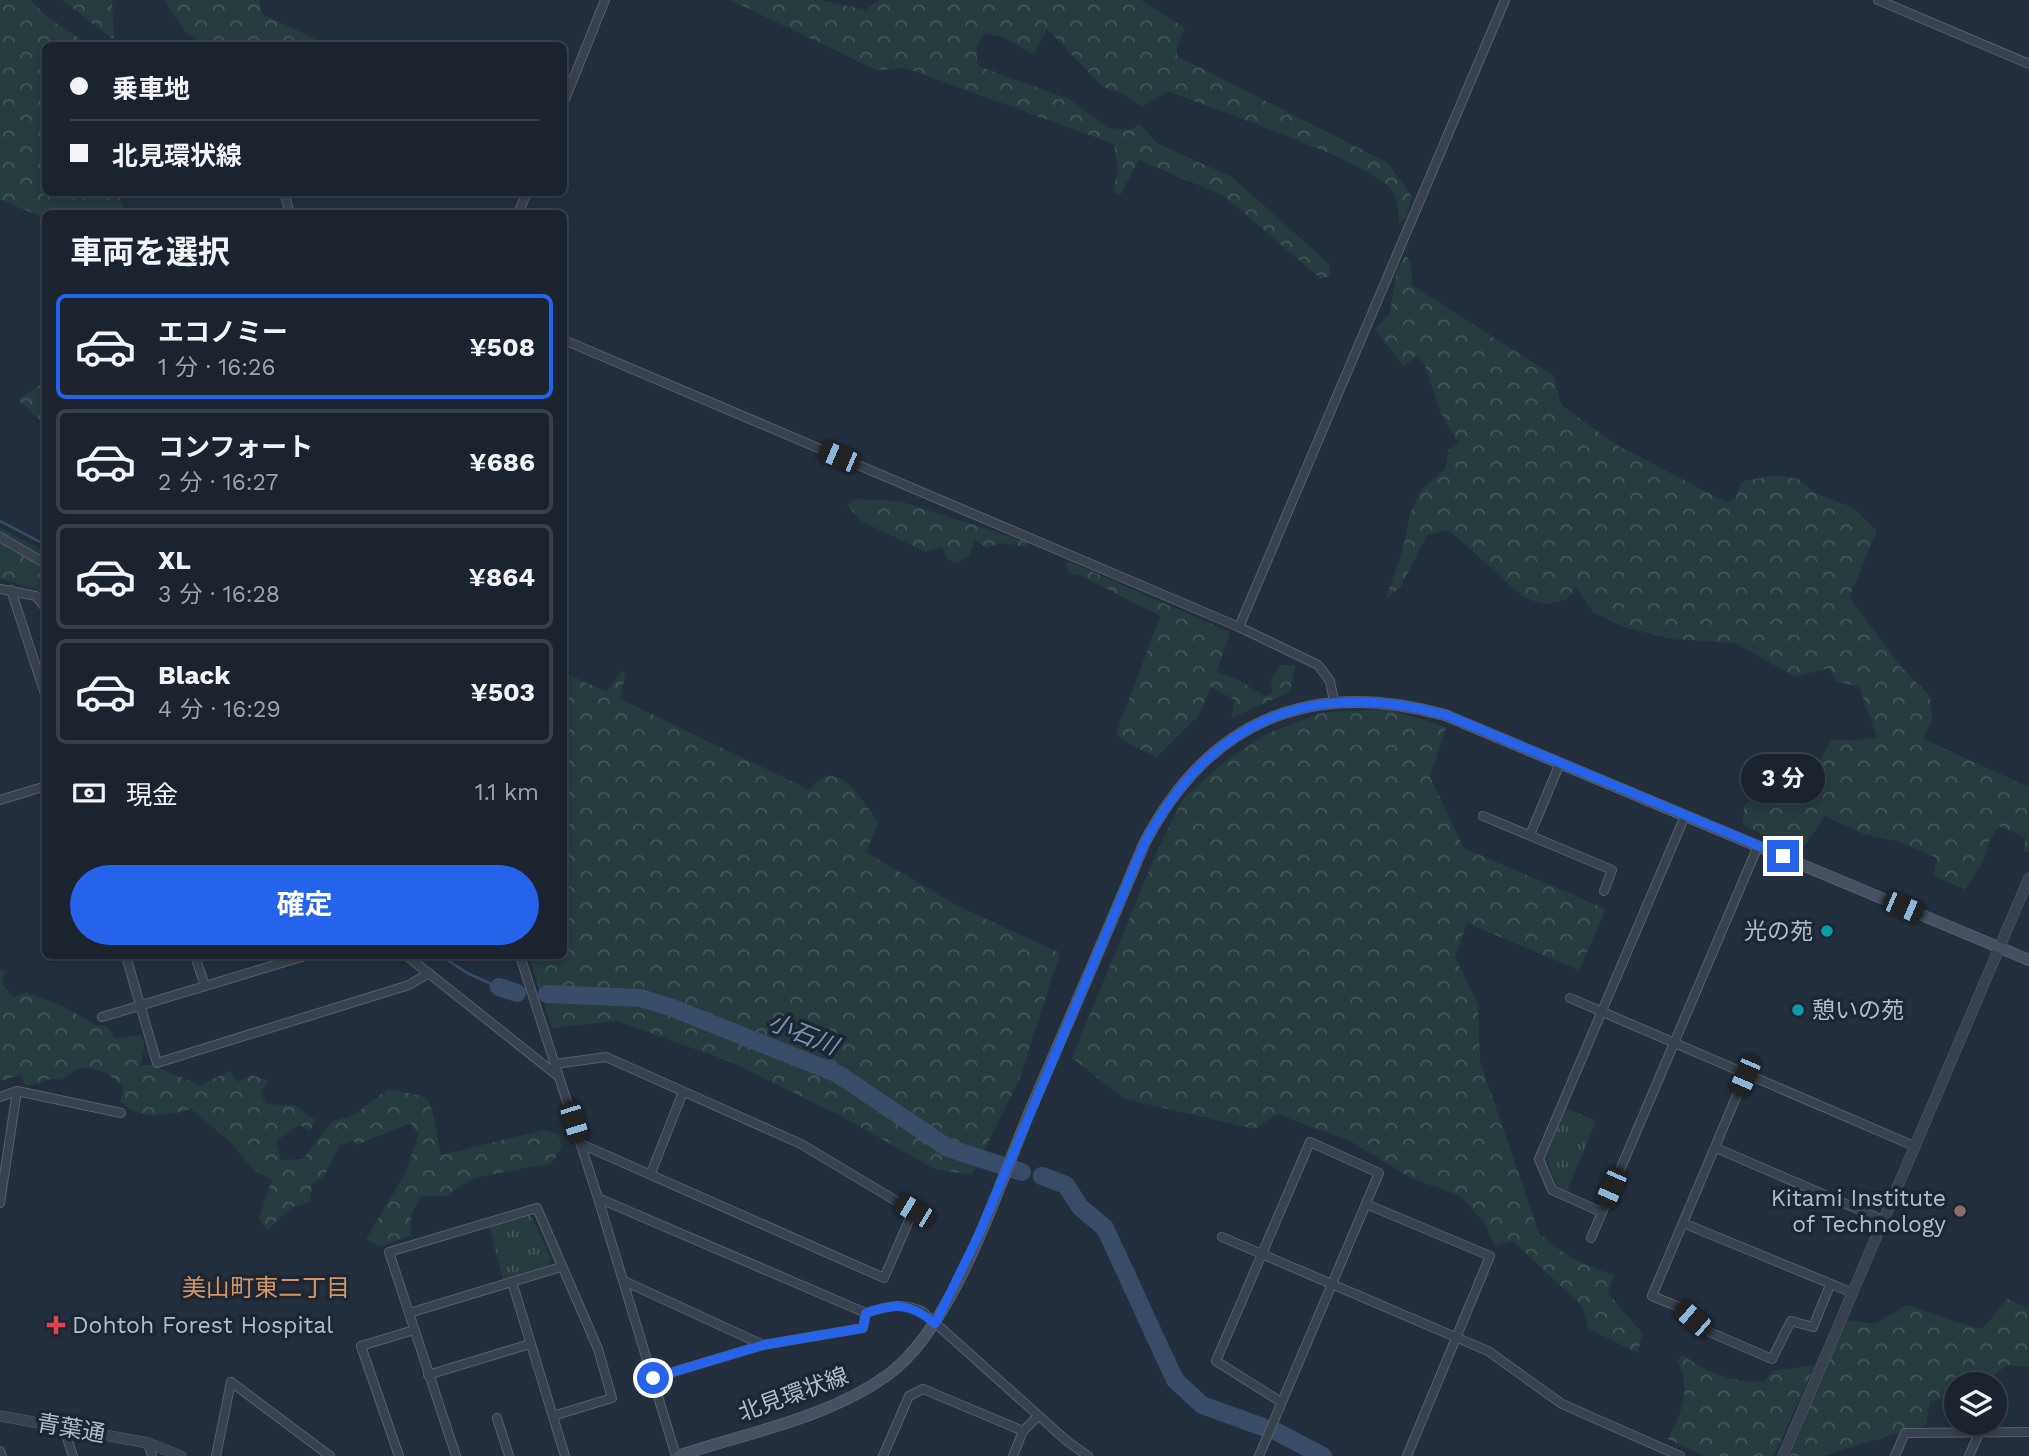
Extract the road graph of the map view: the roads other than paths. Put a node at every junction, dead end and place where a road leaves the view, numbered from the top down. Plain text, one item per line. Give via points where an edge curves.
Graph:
1 (605, 0) edge
2 (1505, 0) edge
3 (1878, 0) edge
4 (2029, 64) edge
5 (567, 95) edge
6 (567, 341) edge
7 (0, 537) edge
8 (42, 562) edge
9 (0, 589) edge
10 (11, 590) junction
11 (42, 604) edge
12 (1239, 627) junction
13 (42, 686) edge
14 (1334, 701) junction
15 (1560, 763) junction
16 (42, 787) edge
17 (0, 800) edge
18 (1483, 816) dead end
19 (1685, 816) junction
20 (1530, 835) junction
21 (1758, 846) junction
22 (2029, 878) edge
23 (1604, 891) dead end
24 (1999, 947) junction
25 (127, 959) edge
26 (196, 959) edge
27 (411, 959) edge
28 (521, 959) edge
29 (275, 960) edge
30 (2029, 960) edge
31 (429, 973) junction
32 (205, 986) junction
33 (1570, 998) dead end
34 (141, 1006) junction
35 (1601, 1013) junction
36 (103, 1017) dead end
37 (1674, 1045) junction
38 (555, 1064) junction
39 (1745, 1076) junction
40 (561, 1078) junction
41 (17, 1091) junction
42 (682, 1092) junction
43 (0, 1097) edge
44 (121, 1113) dead end
45 (581, 1143) junction
46 (1914, 1146) junction
47 (1716, 1148) junction
48 (651, 1173) junction
49 (598, 1198) junction
50 (0, 1203) edge
51 (1366, 1204) junction
52 (1601, 1212) junction
53 (1883, 1220) junction
54 (1683, 1223) junction
55 (1222, 1237) dead end
56 (1591, 1238) dead end
57 (1263, 1254) junction
58 (561, 1267) junction
59 (624, 1281) junction
60 (512, 1282) junction
61 (1334, 1283) junction
62 (1830, 1285) junction
63 (1853, 1293) junction
64 (408, 1313) junction
65 (866, 1313) junction
66 (935, 1324) junction
67 (414, 1330) junction
68 (1455, 1336) junction
69 (530, 1344) junction
70 (763, 1345) junction
71 (428, 1376) junction
72 (653, 1378) junction
73 (1282, 1402) junction
74 (0, 1416) edge
75 (553, 1416) junction
76 (1038, 1416) junction
77 (497, 1418) dead end
78 (63, 1426) junction
79 (1023, 1431) junction
80 (1944, 1432) edge
81 (2007, 1432) edge
82 (2029, 1432) edge
83 (1978, 1435) edge
84 (148, 1443) junction
85 (0, 1451) edge
86 (885, 1455) edge
87 (2, 1456) edge
88 (72, 1456) edge
89 (152, 1456) edge
90 (181, 1456) edge
91 (216, 1456) edge
92 (330, 1456) edge
93 (399, 1456) edge
94 (456, 1456) edge
95 (509, 1456) edge
96 (565, 1456) edge
97 (677, 1456) edge
98 (1013, 1456) edge
99 (1088, 1456) edge
100 (1259, 1456) edge
101 (1407, 1456) edge
102 (1680, 1456) edge
103 (1783, 1456) edge
104 (1895, 1456) edge
105 (1969, 1456) edge

1 - 5 street
2 - 12 street
3 - 4 street
6 - 12 street
7 - 8 street
9 - 10 street
10 - 11 street via 36,596
10 - 13 street
12 - 14 street via 1318,665 1330,681
14 - 15 main road, 北見環状線 via 1404,703 1446,715
14 - 66 main road, 北見環状線 via 1288,712 1242,732 1211,754 1160,813 980,1232
15 - 19 main road, 北見環状線
15 - 20 street
16 - 17 street
18 - 20 street
19 - 21 main road, 北見環状線
19 - 35 street
20 - 23 street via 1612,870
21 - 24 main road, 北見環状線
21 - 37 street
22 - 24 street
24 - 30 main road, 北見環状線
24 - 46 street
25 - 34 street
26 - 32 street
27 - 31 street
28 - 38 street
29 - 32 street
31 - 34 street via 408,985 157,1063
31 - 40 street
32 - 34 street
33 - 35 street
34 - 36 street
35 - 37 street
35 - 52 street via 1539,1159 1552,1190
37 - 39 street
37 - 52 street
38 - 40 street
38 - 42 street via 606,1057
39 - 46 street
39 - 47 street
40 - 45 street
41 - 43 street
41 - 44 street
41 - 50 street
42 - 48 street
42 - 48 street via 801,1143 914,1211 884,1278
45 - 48 street
45 - 49 street
46 - 53 street
47 - 53 street
47 - 54 street
49 - 59 street
49 - 65 street
51 - 57 street via 1379,1173 1310,1142
51 - 61 street
51 - 68 street via 1490,1255
52 - 56 street
53 - 63 street
54 - 62 street
54 - 62 street via 1653,1296 1679,1307 1707,1331 1772,1359 1791,1321 1813,1327
55 - 57 street
57 - 61 street
57 - 73 street via 1216,1361
58 - 60 street
58 - 64 street via 537,1208 389,1252
58 - 75 street via 598,1349 612,1398
59 - 70 street
59 - 72 street
60 - 64 street
60 - 69 street
61 - 68 street
61 - 73 street
62 - 63 street
63 - 103 street
64 - 67 street
65 - 66 street via 909,1305
65 - 70 street via 863,1328
66 - 76 street
66 - 97 main road, 北見環状線 via 891,1372 858,1395 823,1411
67 - 71 street
67 - 93 street via 361,1346
68 - 101 street
68 - 102 street via 1488,1351 1562,1404
69 - 71 street
69 - 75 street
70 - 72 street
71 - 94 street
72 - 97 street
73 - 100 street
74 - 78 street, 青葉通
75 - 96 street
76 - 79 street
76 - 99 street
77 - 95 street
78 - 84 street, 青葉通
78 - 88 street
79 - 86 street via 923,1389 909,1396
79 - 98 street
80 - 104 street via 1905,1433
81 - 82 street
83 - 105 street
84 - 89 street
84 - 90 street, 青葉通
85 - 87 street
91 - 92 street via 231,1382

